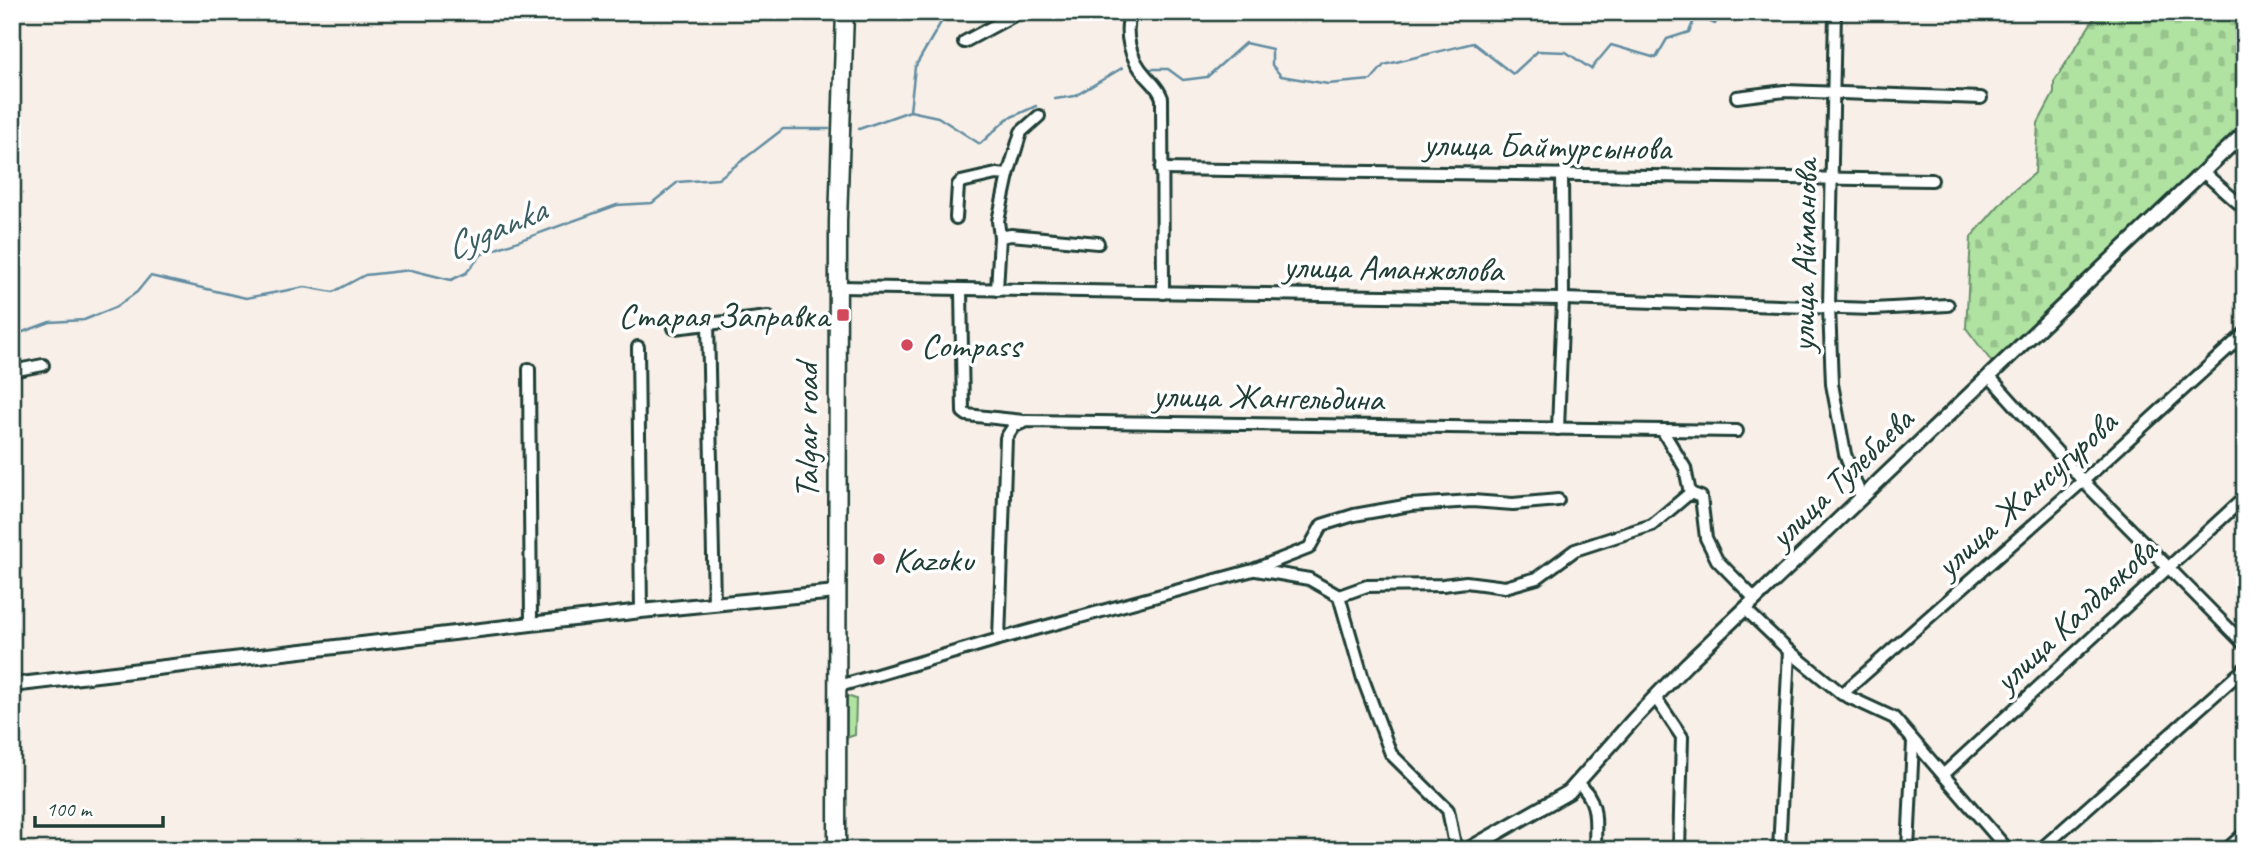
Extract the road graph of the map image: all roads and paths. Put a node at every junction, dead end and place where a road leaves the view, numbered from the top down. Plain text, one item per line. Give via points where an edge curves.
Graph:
1 (845, 12) edge
2 (1020, 12) edge
3 (1131, 12) edge
4 (1835, 12) edge
5 (964, 42) dead end
6 (1834, 94) junction
7 (1737, 97) dead end
8 (1981, 97) dead end
9 (1039, 116) dead end
10 (2245, 132) edge
11 (1161, 169) junction
12 (2203, 172) junction
13 (1562, 174) junction
14 (1008, 175) junction
15 (1833, 178) junction
16 (1931, 180) dead end
17 (2245, 209) edge
18 (956, 218) dead end
19 (1000, 237) junction
20 (1098, 243) dead end
21 (838, 288) junction
22 (961, 289) junction
23 (997, 290) junction
24 (1163, 293) junction
25 (1563, 299) junction
26 (1948, 306) dead end
27 (1829, 307) junction
28 (768, 317) dead end
29 (708, 323) junction
30 (674, 328) dead end
31 (2245, 333) edge
32 (638, 347) dead end
33 (43, 365) dead end
34 (528, 369) dead end
35 (12, 371) edge
36 (1989, 376) junction
37 (1026, 422) junction
38 (1558, 429) junction
39 (1662, 430) junction
40 (1737, 431) dead end
41 (2083, 481) junction
42 (1690, 493) junction
43 (1861, 497) junction
44 (2245, 497) edge
45 (1558, 500) dead end
46 (2168, 568) junction
47 (1253, 570) junction
48 (836, 592) junction
49 (1339, 596) junction
50 (1755, 599) junction
51 (714, 603) junction
52 (1745, 609) junction
53 (641, 611) junction
54 (531, 624) junction
55 (999, 639) junction
56 (2245, 645) edge
57 (1789, 651) junction
58 (2245, 668) edge
59 (12, 685) edge
60 (836, 687) junction
61 (1842, 694) junction
62 (1655, 697) junction
63 (1913, 742) junction
64 (1944, 774) junction
65 (1577, 782) junction
66 (2245, 833) edge
67 (837, 850) edge
68 (1456, 850) edge
69 (1467, 850) edge
70 (1595, 850) edge
71 (1679, 850) edge
72 (1779, 850) edge
73 (1908, 850) edge
74 (2008, 850) edge
75 (2040, 850) edge
76 (2226, 850) edge

1 - 21 main road, Talgar road
2 - 5 street
3 - 11 street via 1128,37 1134,59 1162,98
4 - 6 street, улица Айманова
6 - 7 street via 1785,92
6 - 8 street
6 - 15 street, улица Айманова
9 - 14 street via 1021,132
10 - 12 street, улица Тулебаева
11 - 13 street, улица Байтурсынова
11 - 24 street
12 - 17 street
12 - 36 street, улица Тулебаева
13 - 15 street, улица Байтурсынова
13 - 25 street
14 - 18 street via 961,182
14 - 19 street via 998,221
15 - 16 street, улица Байтурсынова
15 - 27 street, улица Айманова
19 - 20 street
19 - 23 street
21 - 22 street, улица Аманжолова
21 - 48 main road, Talgar road
22 - 23 street, улица Аманжолова
22 - 37 street, улица Жангельдина via 964,412
23 - 24 street, улица Аманжолова
24 - 25 street, улица Аманжолова
25 - 27 street, улица Аманжолова
25 - 38 street
26 - 27 street, улица Аманжолова
27 - 43 street, улица Айманова via 1837,418
28 - 29 street
29 - 30 street
29 - 51 street
31 - 41 street, улица Жансугурова
32 - 53 street
33 - 35 street
34 - 54 street
36 - 41 street
36 - 43 street, улица Тулебаева
37 - 38 street, улица Жангельдина
37 - 55 street via 1013,427 1006,438
38 - 39 street, улица Жангельдина
39 - 40 street, улица Жангельдина
39 - 42 street via 1685,468
41 - 46 street
41 - 61 street, улица Жансугурова
42 - 49 street via 1651,525 1575,550 1537,578 1505,587 1466,582 1367,586
42 - 50 street via 1701,497 1706,538 1717,559
43 - 50 street, улица Тулебаева
44 - 46 street, улица Калдаякова
45 - 47 street via 1410,505 1354,514 1322,524 1309,548
46 - 56 street
46 - 64 street, улица Калдаякова
47 - 49 street via 1309,579
47 - 55 street
48 - 51 street
48 - 60 main road, Talgar road
49 - 68 street via 1391,754 1448,810
50 - 52 street, улица Тулебаева
51 - 53 street
52 - 57 street
52 - 62 street, улица Тулебаева
53 - 54 street
54 - 59 street
55 - 60 street
57 - 61 street
57 - 72 street
58 - 75 street
60 - 67 main road, Talgar road
61 - 63 street via 1894,718
62 - 65 street, улица Тулебаева
62 - 71 street via 1682,737
63 - 64 street
63 - 73 street
64 - 74 street
65 - 69 street, улица Тулебаева via 1569,792
65 - 70 street via 1589,792 1595,812
66 - 76 street

